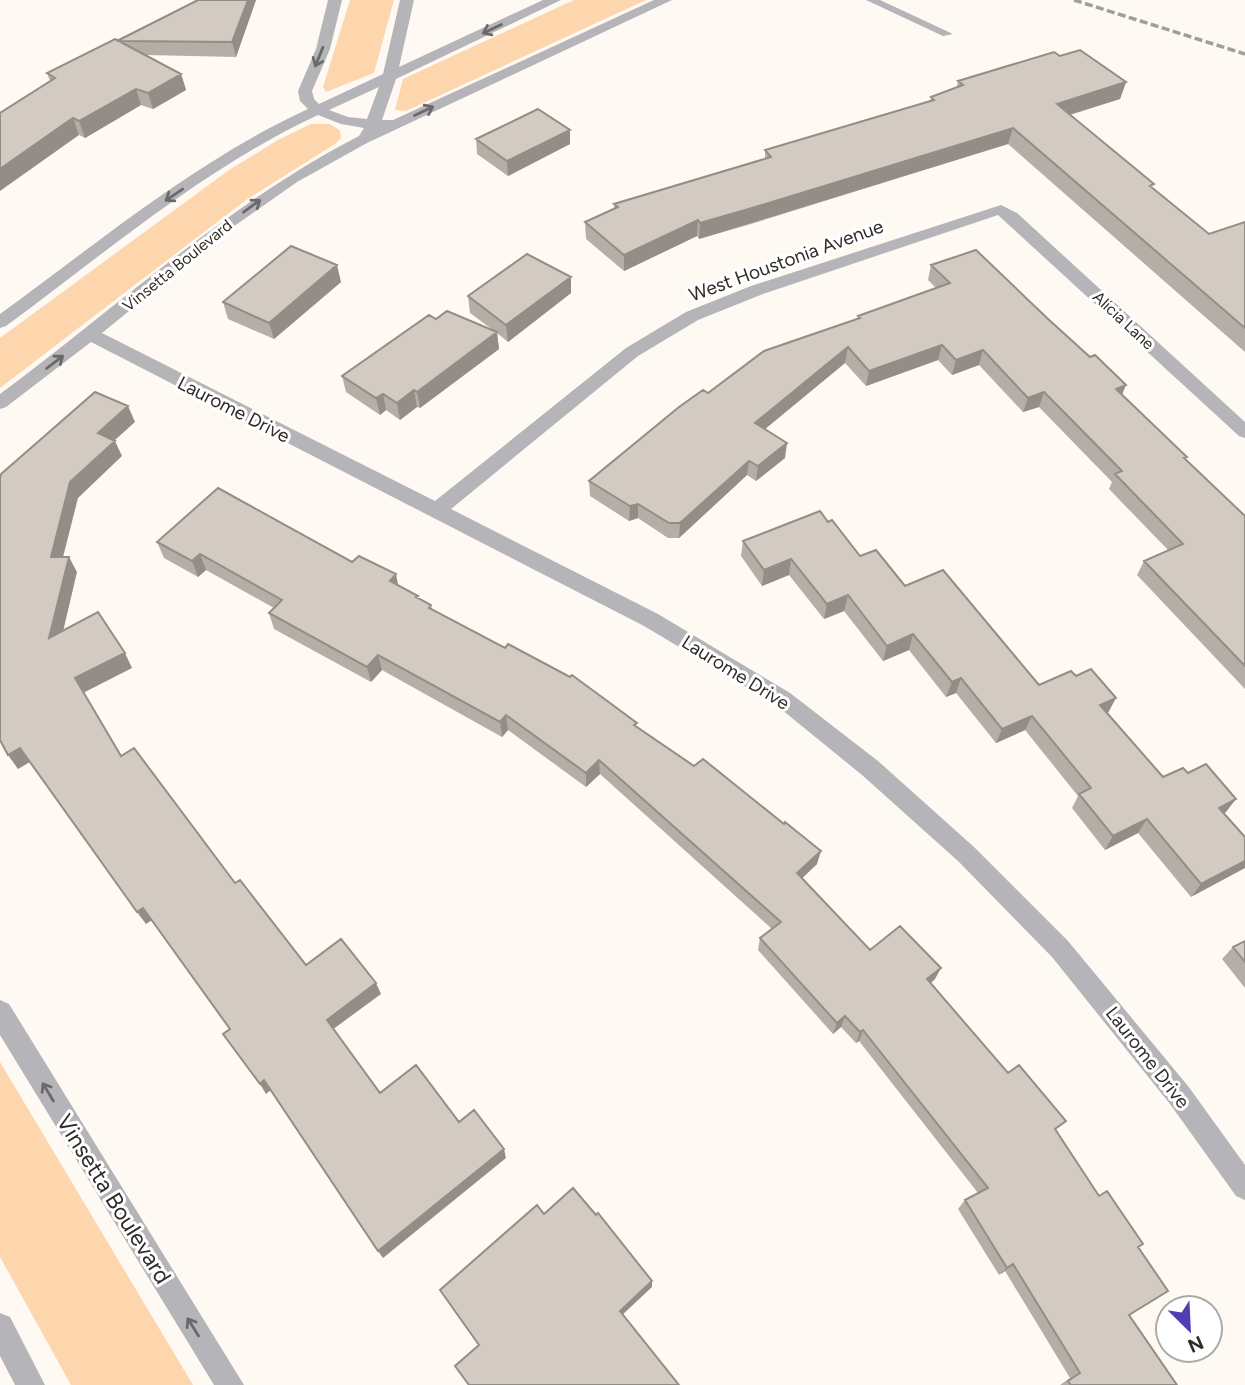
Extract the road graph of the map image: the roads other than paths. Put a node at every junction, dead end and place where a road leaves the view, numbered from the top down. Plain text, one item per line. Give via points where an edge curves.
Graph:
1 (335, 0) edge
2 (407, 0) edge
3 (554, 0) edge
4 (665, 0) edge
5 (871, 0) edge
6 (947, 34) dead end
7 (390, 75) junction
8 (316, 109) junction
9 (373, 124) junction
10 (398, 124) junction
11 (362, 140) junction
12 (1001, 210) joint
13 (0, 322) edge
14 (90, 334) junction
15 (0, 403) edge
16 (1245, 432) edge
17 (436, 511) junction
18 (0, 1012) edge
19 (1245, 1187) edge
20 (0, 1327) edge
21 (31, 1385) edge
22 (230, 1385) edge

1 -> 8 street via 323,49 305,91 307,101
2 - 7 street, Vinsetta Boulevard
3 -> 7 street
10 -> 4 street, Vinsetta Boulevard
5 - 6 lane
7 - 8 street
7 - 9 street, Vinsetta Boulevard
8 - 9 street, Vinsetta Boulevard via 338,120
8 -> 13 street via 226,159
9 - 10 street, Vinsetta Boulevard
9 - 11 street, Vinsetta Boulevard
10 - 11 street, Vinsetta Boulevard
14 -> 11 street, Vinsetta Boulevard via 260,200
12 - 16 street, Alicia Lane
12 - 17 street, West Houstonia Avenue via 757,290 692,316 614,366
15 -> 14 street, Vinsetta Boulevard
14 - 17 street, Laurome Drive
17 - 19 street, Laurome Drive via 651,620 783,699 870,768 966,854 1060,949 1171,1085
22 -> 18 street, Vinsetta Boulevard
20 - 21 street

